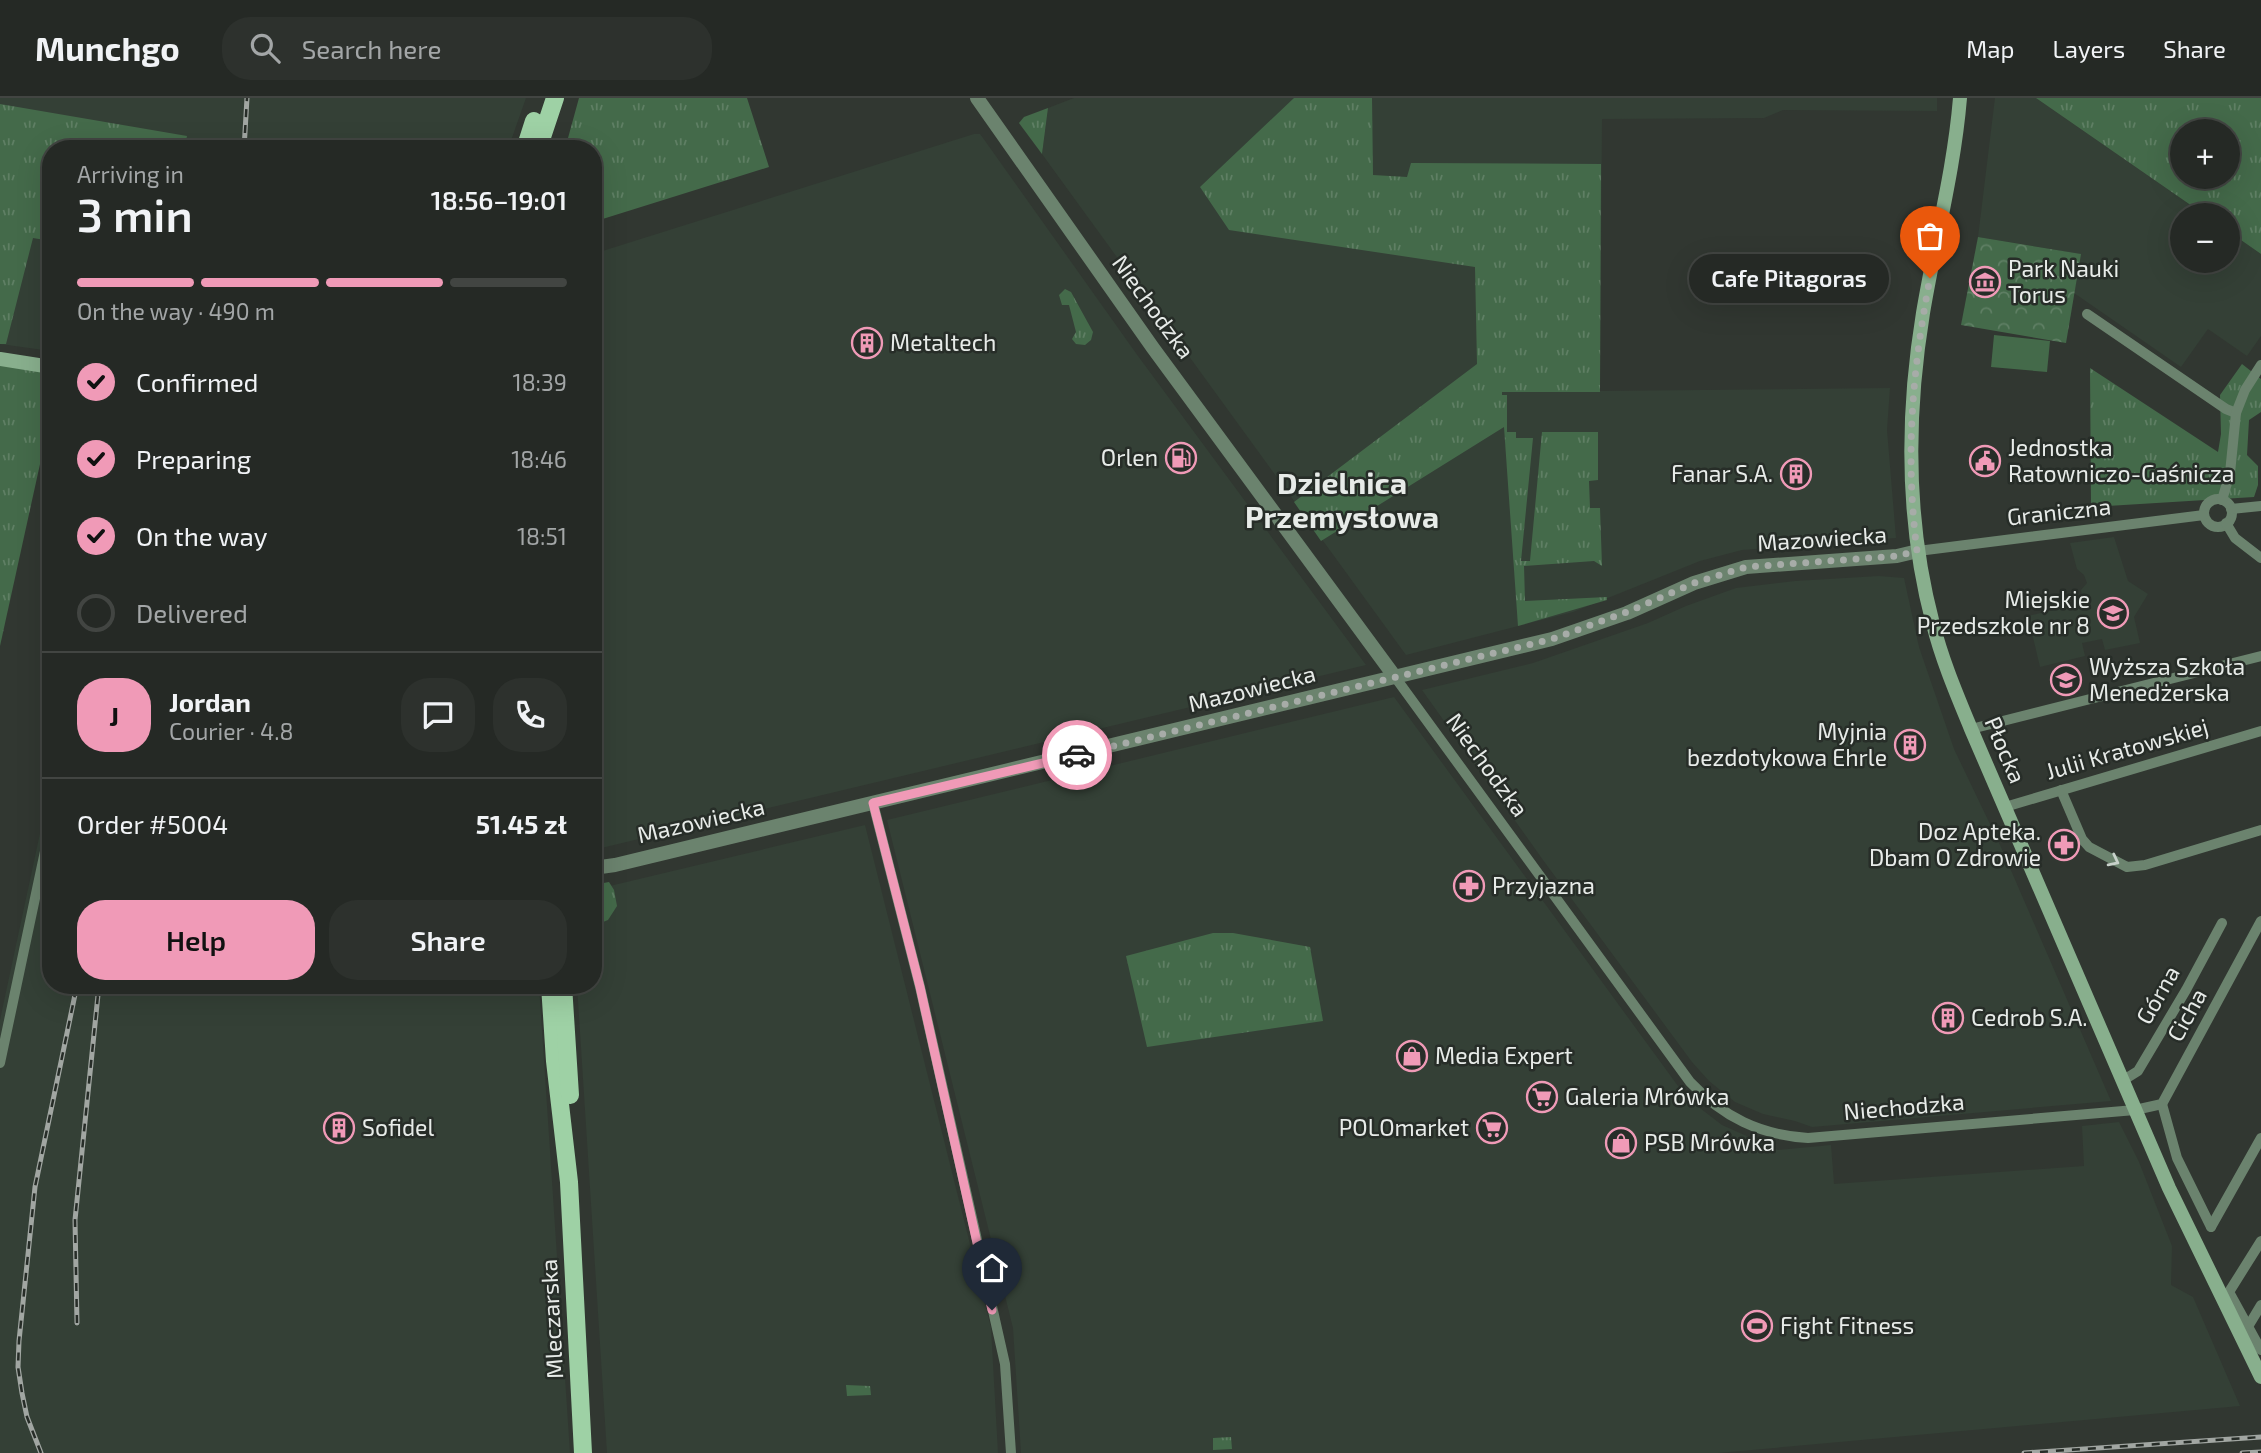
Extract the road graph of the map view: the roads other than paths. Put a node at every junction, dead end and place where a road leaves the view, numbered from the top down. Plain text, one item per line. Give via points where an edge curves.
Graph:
1 (542, 98) edge
2 (555, 98) edge
3 (977, 98) edge
4 (1960, 98) edge
5 (528, 140) edge
6 (541, 140) edge
7 (2087, 314) dead end
8 (0, 359) edge
9 (42, 365) edge
10 (2261, 365) edge
11 (2236, 413) junction
12 (2222, 500) junction
13 (2261, 506) edge
14 (2231, 509) junction
15 (2204, 515) junction
16 (2226, 523) junction
17 (1917, 551) junction
18 (2261, 558) edge
19 (2261, 656) edge
20 (1395, 677) junction
21 (1971, 729) junction
22 (2261, 731) edge
23 (2061, 790) junction
24 (873, 803) junction
25 (2005, 807) junction
26 (2261, 830) edge
27 (42, 865) edge
28 (602, 867) edge
29 (2261, 921) edge
30 (2222, 923) dead end
31 (551, 994) edge
32 (564, 994) edge
33 (0, 1063) edge
34 (2122, 1080) junction
35 (2162, 1104) junction
36 (2136, 1110) junction
37 (2261, 1138) edge
38 (569, 1182) junction
39 (2261, 1241) edge
40 (2261, 1305) edge
41 (2249, 1325) junction
42 (2261, 1350) edge
43 (2261, 1377) edge
44 (583, 1453) edge
45 (1011, 1453) edge

1 - 5 main road
2 - 6 main road
3 - 20 street, Niechodzka via 1153,348
4 - 17 main road, Płocka via 1913,389 1910,458
7 - 11 street
8 - 9 main road
10 - 11 street
11 - 12 street via 2230,473
12 - 14 street
12 - 15 street via 2210,502
13 - 14 street
14 - 16 street
15 - 16 street via 2211,524
15 - 17 street, Graniczna
16 - 18 street via 2235,538
17 - 20 street, Mazowiecka via 1746,567 1552,639
17 - 21 main road, Płocka via 1944,662
19 - 21 street
20 - 24 street, Mazowiecka
20 - 36 street, Niechodzka via 1690,1082 1735,1120 1772,1134 1808,1138
21 - 25 main road, Płocka
22 - 23 street, Julii Kratowskiej
23 - 25 street, Julii Kratowskiej
23 -> 26 street via 2082,839 2127,867
24 - 28 street, Mazowiecka
24 - 45 street via 920,987 1005,1364
25 - 34 main road, Płocka
27 - 33 street
29 - 35 street, Cicha
30 - 34 street, Górna via 2138,1070
31 - 38 main road, Mleczarska
32 - 38 main road, Mleczarska
34 - 36 main road, Płocka
35 - 36 street
35 - 37 street via 2177,1158 2211,1227
36 - 43 main road, Płocka
38 - 44 main road, Mleczarska
39 - 41 street via 2229,1292
40 - 41 street
41 - 42 street

